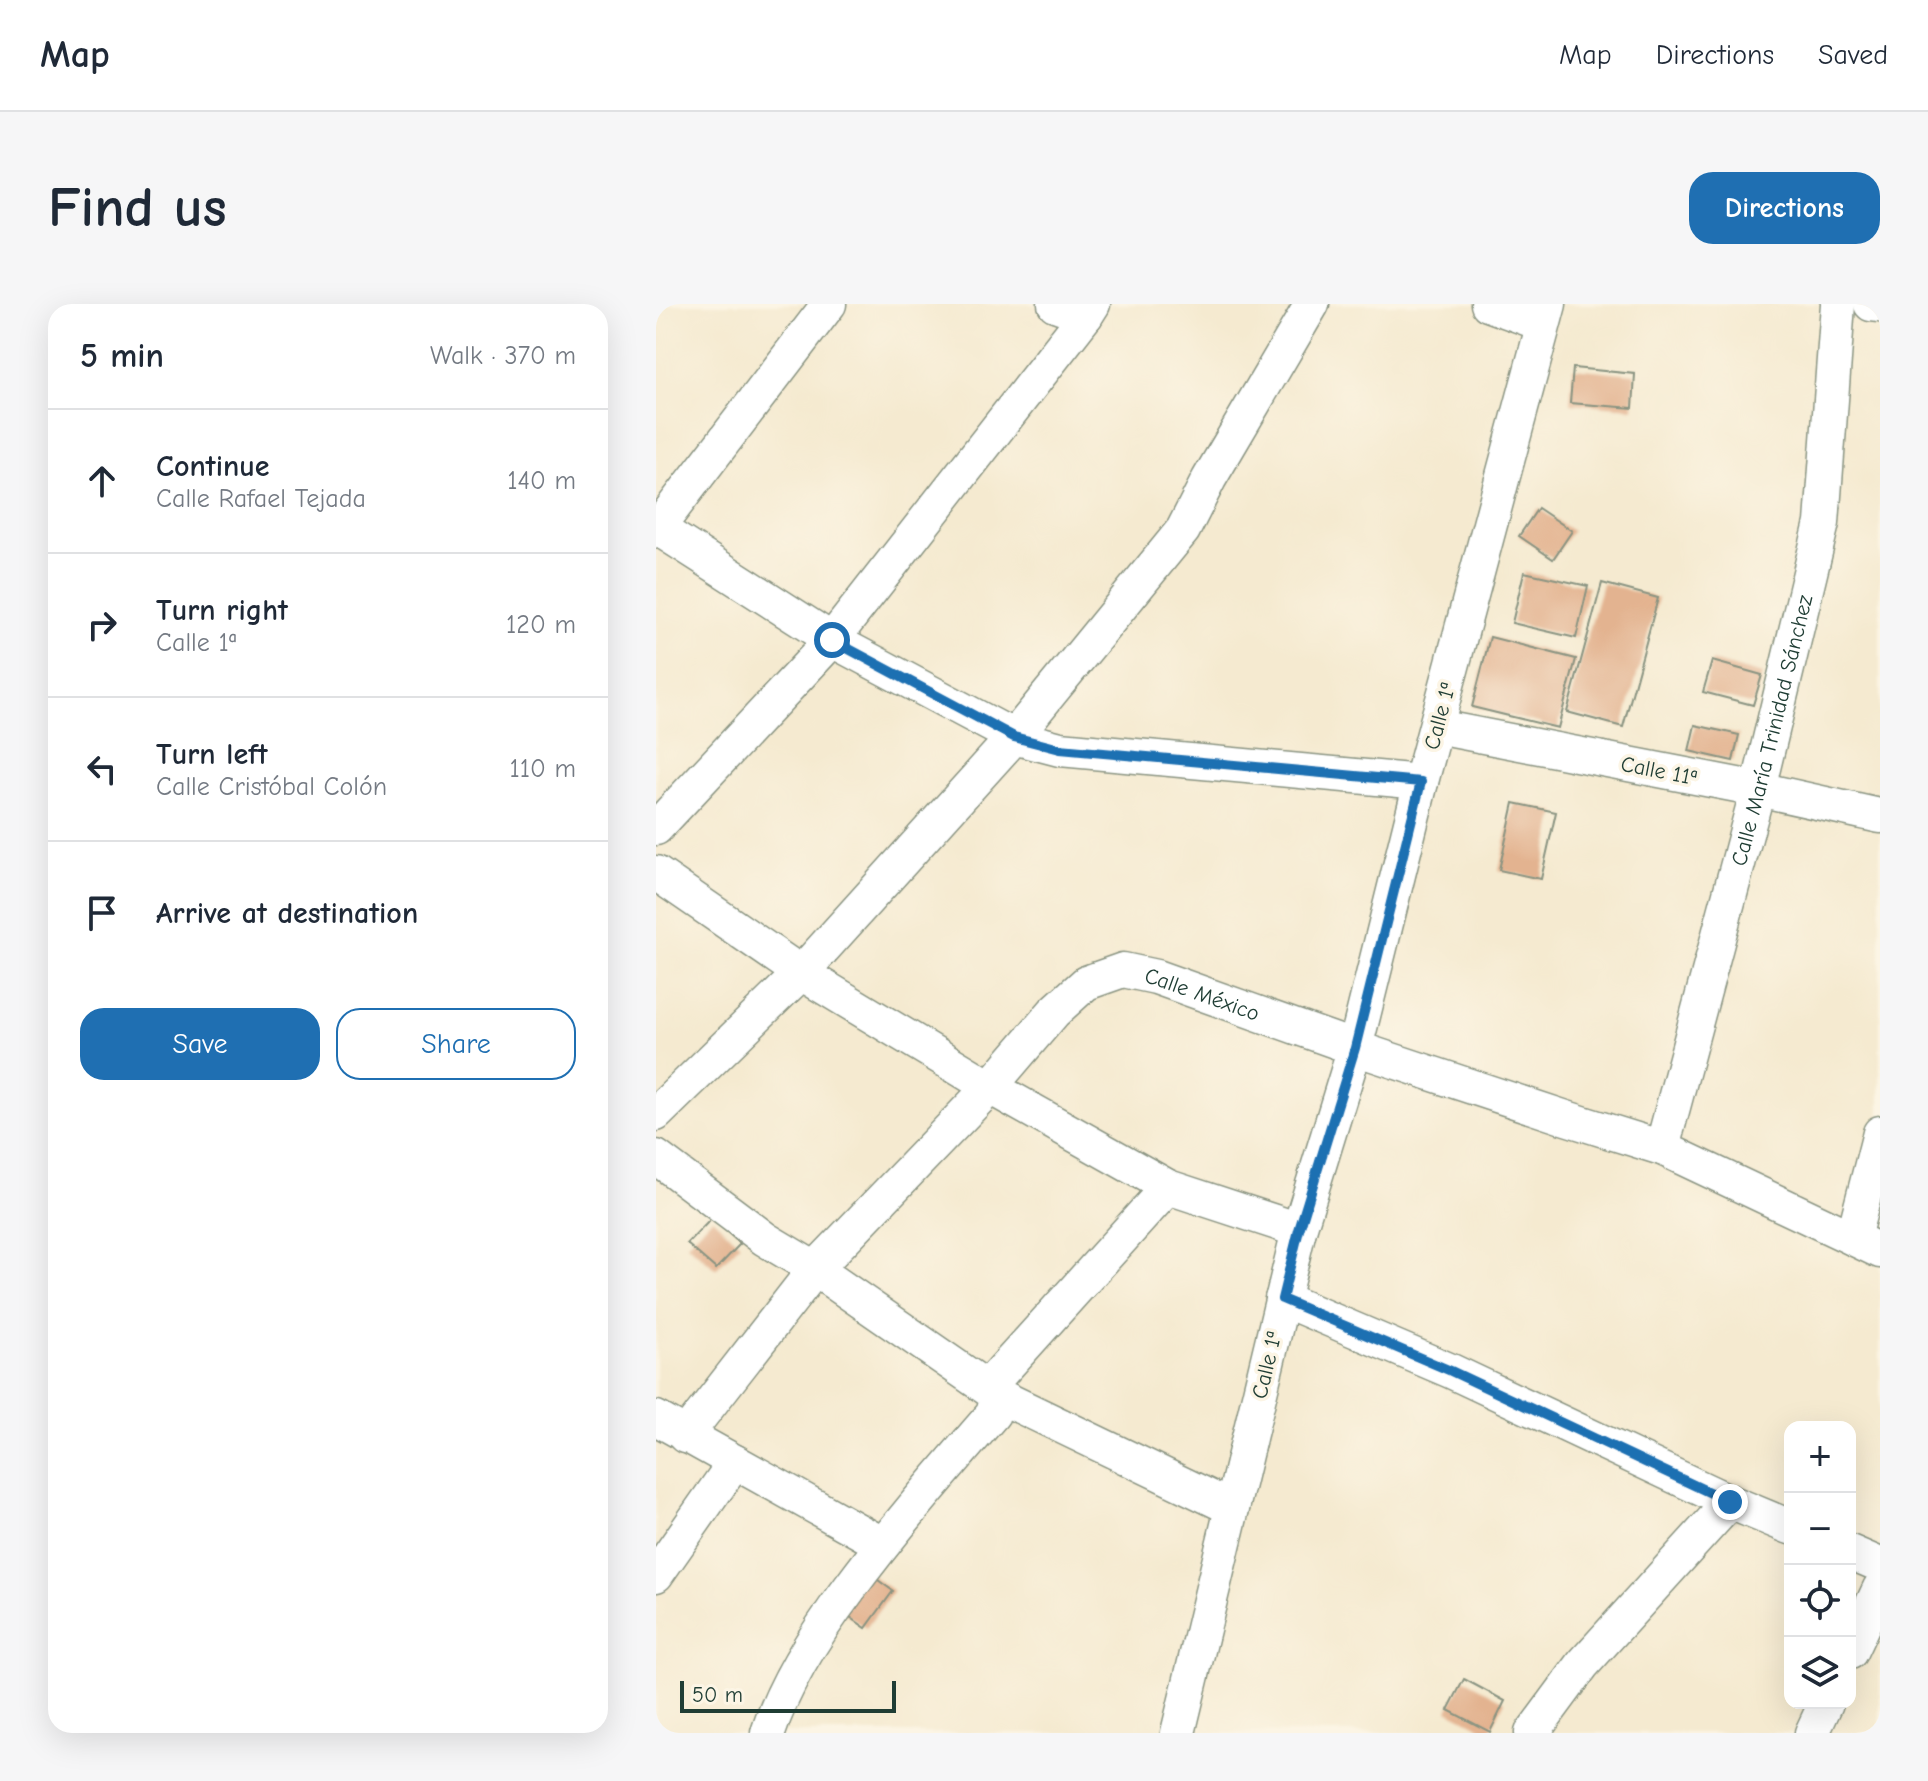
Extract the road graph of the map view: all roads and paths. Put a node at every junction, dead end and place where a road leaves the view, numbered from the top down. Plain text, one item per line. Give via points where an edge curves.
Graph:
1 (829, 304) edge
2 (1312, 304) edge
3 (1488, 304) edge
4 (1838, 304) edge
5 (1871, 304) edge
6 (1880, 305) edge
7 (1078, 308) edge
8 (1546, 314) edge
9 (657, 528) edge
10 (832, 640) junction
11 (1437, 727) junction
12 (1014, 737) junction
13 (1421, 782) junction
14 (1758, 789) junction
15 (1880, 816) edge
16 (656, 828) edge
17 (656, 873) edge
18 (801, 973) junction
19 (1355, 1048) junction
20 (990, 1087) junction
21 (656, 1114) edge
22 (1880, 1133) edge
23 (1662, 1148) junction
24 (656, 1157) edge
25 (1168, 1187) junction
26 (1299, 1230) junction
27 (1866, 1245) edge
28 (815, 1269) junction
29 (1282, 1299) junction
30 (997, 1395) junction
31 (656, 1418) edge
32 (685, 1436) junction
33 (735, 1462) junction
34 (1730, 1502) junction
35 (1232, 1508) junction
36 (1784, 1524) edge
37 (882, 1544) junction
38 (1856, 1555) edge
39 (1880, 1565) edge
40 (656, 1575) edge
41 (1880, 1588) edge
42 (1856, 1639) edge
43 (1823, 1709) edge
44 (768, 1733) edge
45 (1178, 1733) edge
46 (1532, 1733) edge
47 (1812, 1733) edge

1 - 9 street
2 - 12 street via 1183,530
3 - 8 street
4 - 14 street, Calle María Trinidad Sánchez via 1822,523
5 - 6 street
7 - 10 street
8 - 11 street, Calle 1ª
9 - 10 street
10 - 12 street
10 - 16 street
11 - 13 street, Calle 1ª
11 - 14 street, Calle 11ª
12 - 13 street via 1060,749
12 - 18 street
13 - 19 street, Calle 1ª
14 - 15 street, Calle 11ª
14 - 23 street, Calle María Trinidad Sánchez
17 - 18 street
18 - 20 street
18 - 21 street
19 - 20 street, Calle México via 1123,970 1086,983
19 - 23 street, Calle México
19 - 26 street, Calle 1ª
20 - 25 street
20 - 28 street, Calle México
22 - 27 street
23 - 27 street, Calle México
24 - 28 street via 765,1239
25 - 26 street
25 - 30 street via 994,1380
26 - 29 street, Calle 1ª
28 - 30 street
28 - 32 street, Calle México
29 - 34 street via 1451,1371
29 - 35 street, Calle 1ª
30 - 35 street
30 - 37 street via 993,1414
31 - 32 street
32 - 33 street
33 - 37 street
33 - 40 street
34 - 36 street
34 - 46 street via 1583,1664
35 - 45 street, Calle 1ª
37 - 44 street via 825,1621 795,1671
38 - 39 street
41 - 42 street
43 - 47 street

